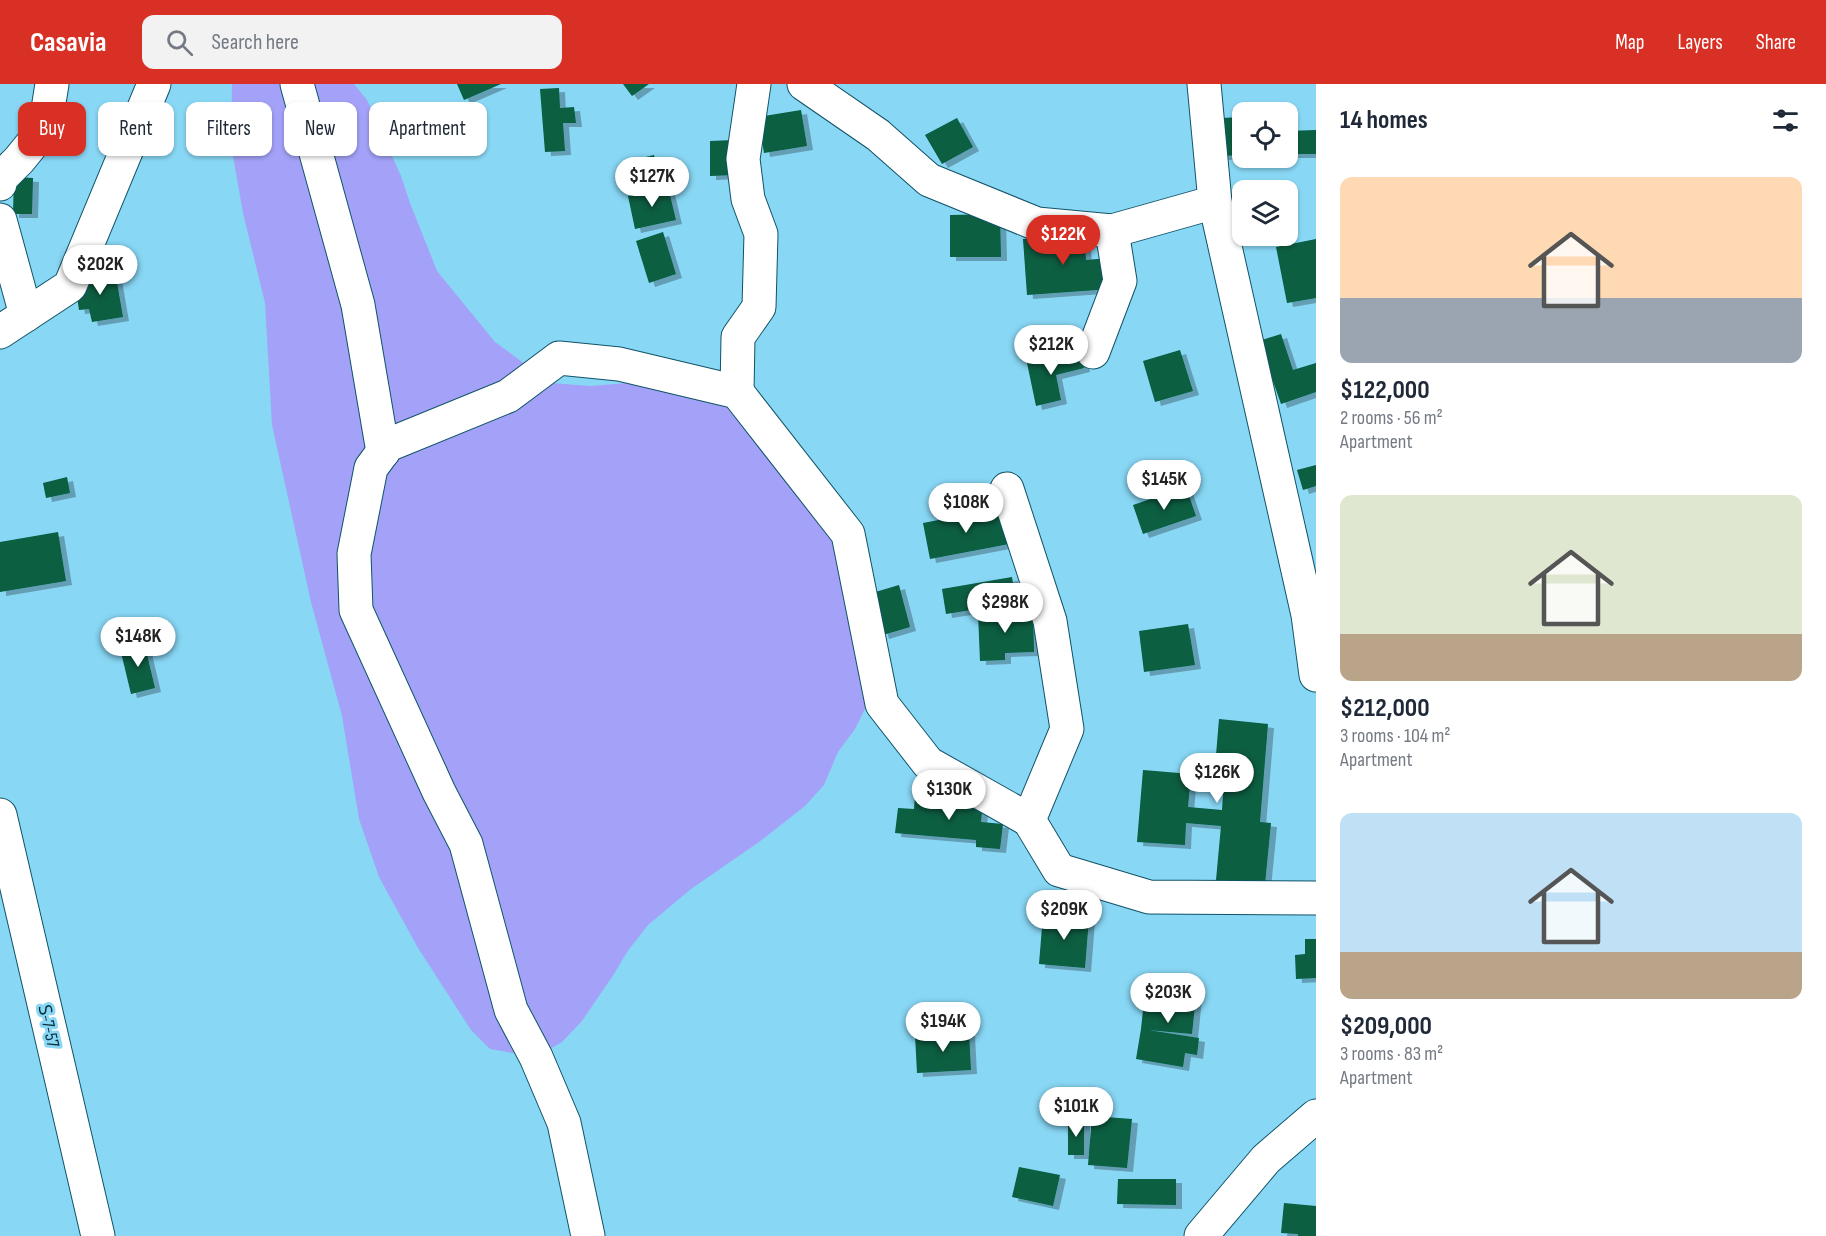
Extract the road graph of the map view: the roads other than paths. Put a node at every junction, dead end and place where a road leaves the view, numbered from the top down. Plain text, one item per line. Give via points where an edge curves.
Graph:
1 (52, 84) edge
2 (154, 84) edge
3 (297, 84) edge
4 (754, 84) edge
5 (804, 84) edge
6 (1203, 84) edge
7 (0, 184) edge
8 (1215, 202) junction
9 (0, 220) edge
10 (1112, 231) junction
11 (13, 323) edge
12 (1094, 352) dead end
13 (737, 392) junction
14 (383, 452) junction
15 (1007, 489) dead end
16 (1316, 675) edge
17 (0, 815) edge
18 (1029, 820) junction
19 (1316, 898) edge
20 (1316, 1116) edge
21 (98, 1236) edge
22 (588, 1236) edge
23 (1201, 1236) edge

1 - 7 street via 45,128 0,179
2 - 11 street via 70,286
3 - 14 street via 358,305
4 - 13 street via 743,159 748,199 761,234 759,307 738,336
5 - 10 street via 878,135 928,180 1037,224
6 - 8 street
8 - 10 street
8 - 16 street via 1308,615
9 - 11 street
10 - 12 street via 1120,281
13 - 14 street via 619,364 560,358 508,396 388,445
13 - 18 street via 848,534 882,704 928,763
14 - 22 street via 372,468 354,554 356,610 466,844 511,1010 564,1123
15 - 18 street via 1050,621 1067,729
17 - 21 street, Տ-7-57 / Տ-7-57
18 - 19 street via 1059,870 1149,897
20 - 23 street via 1266,1159

